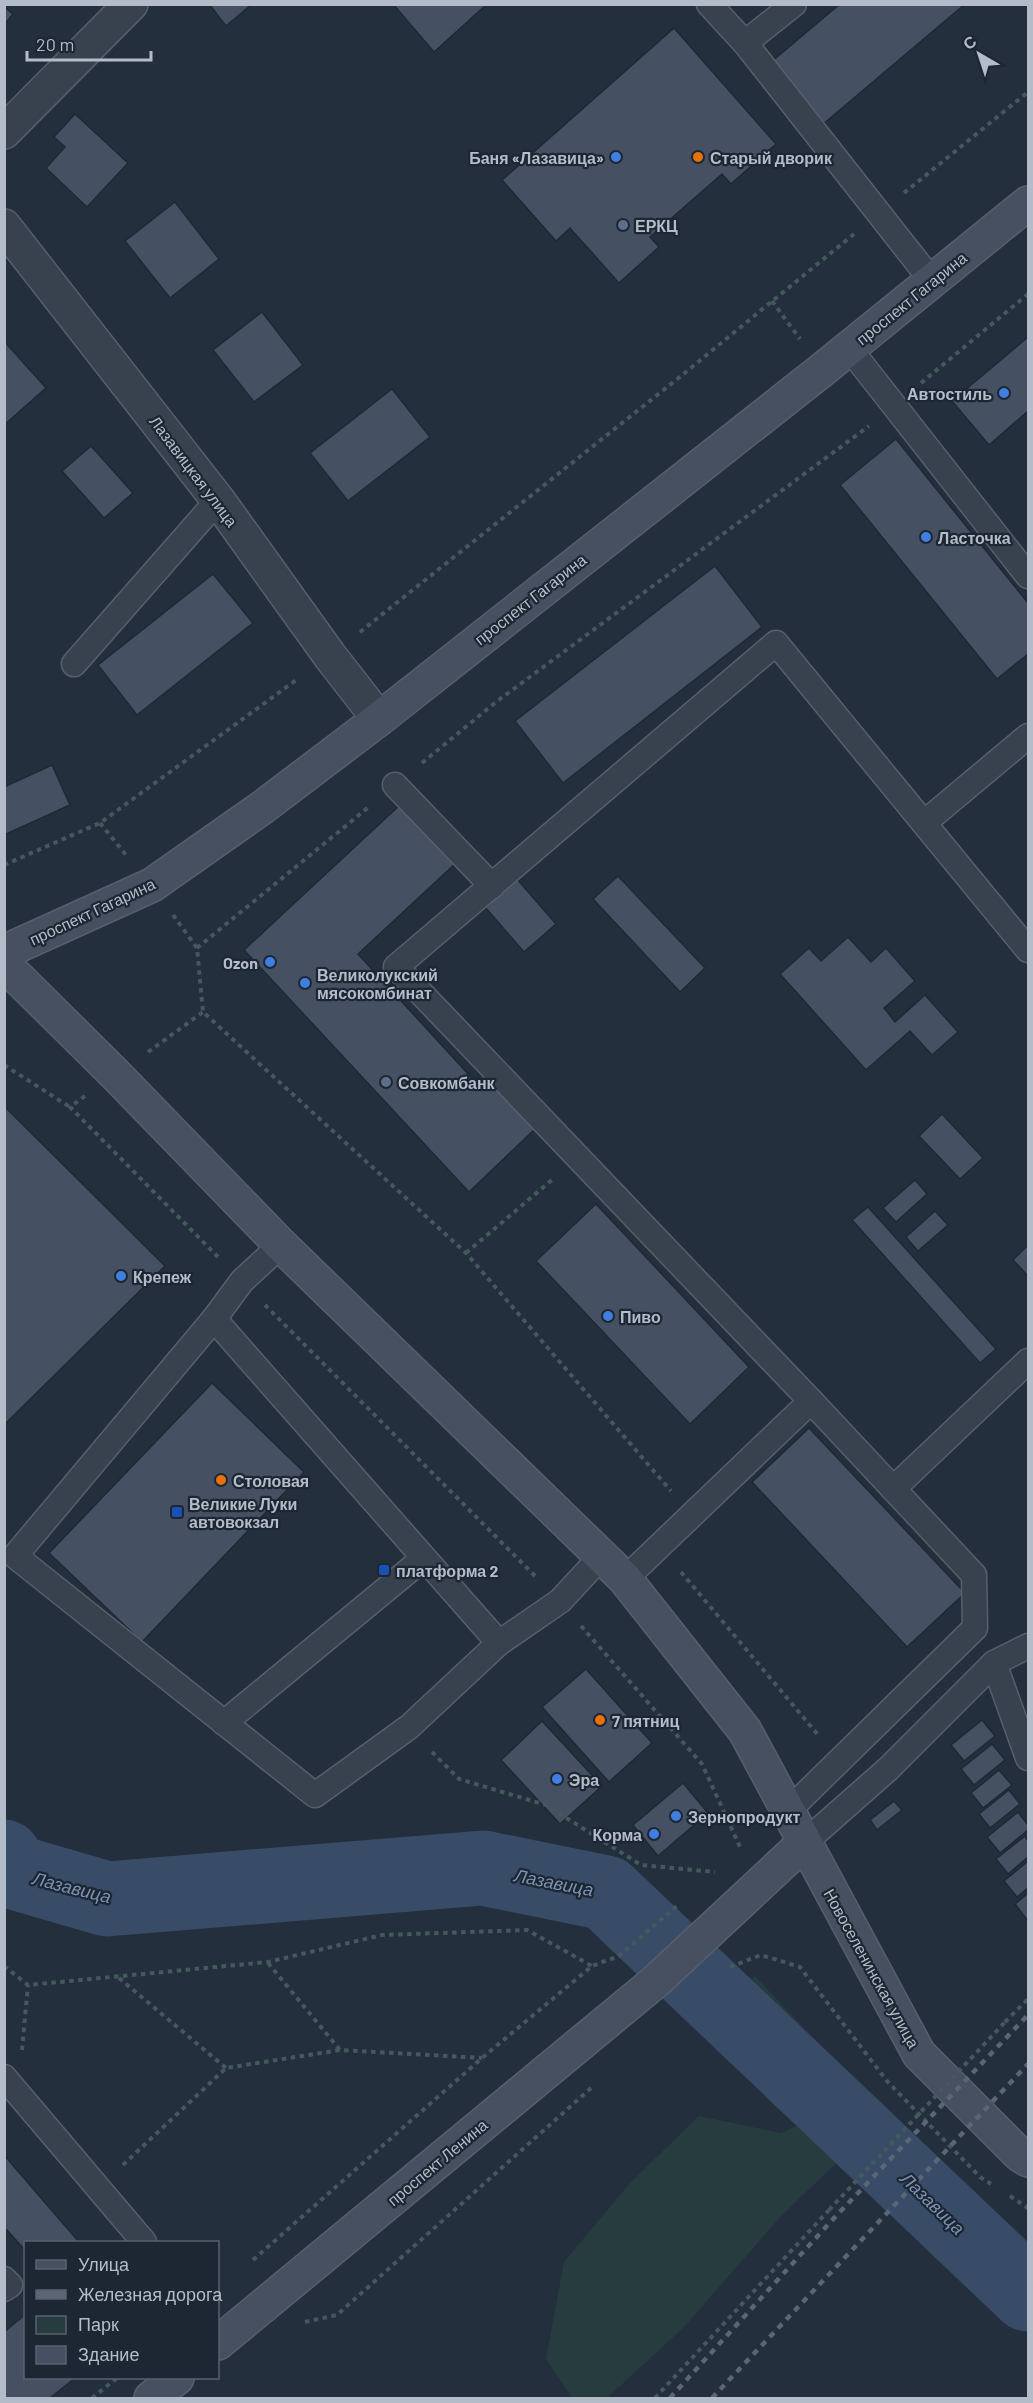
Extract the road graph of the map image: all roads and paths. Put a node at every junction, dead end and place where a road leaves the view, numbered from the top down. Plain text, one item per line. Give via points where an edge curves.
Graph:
1 (131, 4) edge
2 (709, 4) edge
3 (787, 7) edge
4 (745, 44) junction
5 (1029, 92) edge
6 (4, 132) edge
7 (1029, 203) edge
8 (879, 214) junction
9 (4, 226) edge
10 (932, 282) junction
11 (1029, 294) edge
12 (849, 348) junction
13 (920, 384) dead end
14 (875, 421) dead end
15 (218, 500) junction
16 (1029, 576) edge
17 (330, 656) junction
18 (74, 664) dead end
19 (379, 719) junction
20 (1029, 736) edge
21 (395, 785) junction
22 (924, 823) junction
23 (4, 865) edge
24 (492, 886) junction
25 (197, 948) dead end
26 (1029, 951) edge
27 (4, 952) edge
28 (4, 964) edge
29 (4, 1065) edge
30 (116, 1075) junction
31 (70, 1107) junction
32 (579, 1157) junction
33 (281, 1245) junction
34 (466, 1253) junction
35 (242, 1281) junction
36 (214, 1319) junction
37 (1029, 1361) edge
38 (811, 1401) junction
39 (893, 1489) junction
40 (692, 1515) junction
41 (659, 1547) junction
42 (424, 1558) junction
43 (600, 1558) junction
44 (625, 1579) junction
45 (560, 1601) junction
46 (499, 1643) junction
47 (1029, 1646) edge
48 (994, 1664) junction
49 (224, 1723) junction
50 (409, 1727) junction
51 (1029, 1758) edge
52 (838, 1760) junction
53 (788, 1812) junction
54 (804, 1843) junction
55 (746, 1860) dead end
56 (720, 1873) dead end
57 (672, 1909) dead end
58 (268, 1962) junction
59 (4, 1966) edge
60 (592, 1966) junction
61 (800, 1967) dead end
62 (722, 1969) dead end
63 (119, 1978) junction
64 (28, 1985) junction
65 (1029, 1999) edge
66 (340, 2050) junction
67 (482, 2058) junction
68 (226, 2068) junction
69 (11, 2085) edge
70 (592, 2087) dead end
71 (1029, 2160) edge
72 (98, 2188) junction
73 (143, 2241) edge
74 (253, 2261) dead end
75 (4, 2278) edge
76 (4, 2289) edge
77 (303, 2322) dead end
78 (219, 2339) edge
79 (116, 2379) edge
80 (176, 2379) edge
81 (92, 2398) edge
82 (152, 2398) edge
83 (655, 2398) edge

1 - 6 street
2 - 4 lane
3 - 4 lane
4 - 8 lane
5 - 8 path
7 - 10 main road, проспект Гагарина
8 - 10 lane
8 - 17 path
9 - 15 street, Лазавицкая улица
10 - 12 main road, проспект Гагарина
11 - 13 path
12 - 16 lane
12 - 19 main road, проспект Гагарина
14 - 21 path via 496,702
15 - 17 street, Лазавицкая улица
15 - 18 lane
17 - 19 street, Лазавицкая улица
17 - 23 path via 100,823
19 - 27 main road, проспект Гагарина via 152,885
20 - 22 lane
21 - 24 lane
21 - 25 path
22 - 24 lane via 776,643
22 - 26 lane
24 - 32 lane via 396,967
28 - 30 main road
29 - 31 path
30 - 31 path
30 - 33 main road
30 - 34 path via 203,1012
31 - 35 path
32 - 34 path
32 - 38 lane
33 - 35 lane
33 - 43 main road
34 - 40 path
35 - 36 lane
35 - 45 path
36 - 42 lane
36 - 49 lane via 15,1556
37 - 39 lane
38 - 39 lane
38 - 40 lane
39 - 52 lane via 974,1575 975,1628
40 - 41 lane
41 - 44 lane
41 - 52 path
42 - 46 lane
42 - 49 lane
43 - 44 main road
43 - 45 lane
44 - 53 main road via 745,1731
45 - 46 lane
45 - 55 path via 702,1764
46 - 50 lane
47 - 48 lane
48 - 51 lane
48 - 54 lane via 888,1769
49 - 50 lane via 315,1795
50 - 56 path via 459,1779 546,1804 641,1865
52 - 53 lane
53 - 54 main road
54 - 71 main road, Новоселенинская улица via 919,2054
54 - 78 main road, проспект Ленина via 656,1981
57 - 60 path via 619,1956
58 - 60 path via 382,1935 527,1930
58 - 63 path
58 - 66 path
59 - 64 path
60 - 67 path
61 - 62 path via 761,1955
63 - 64 path
63 - 68 path
64 - 69 path
65 - 83 path, bridge
66 - 67 path
66 - 68 path
67 - 74 path
68 - 72 path
69 - 72 lane
70 - 77 path via 337,2315
72 - 73 lane
75 - 76 lane via 10,2284
79 - 81 path
80 - 82 main road

